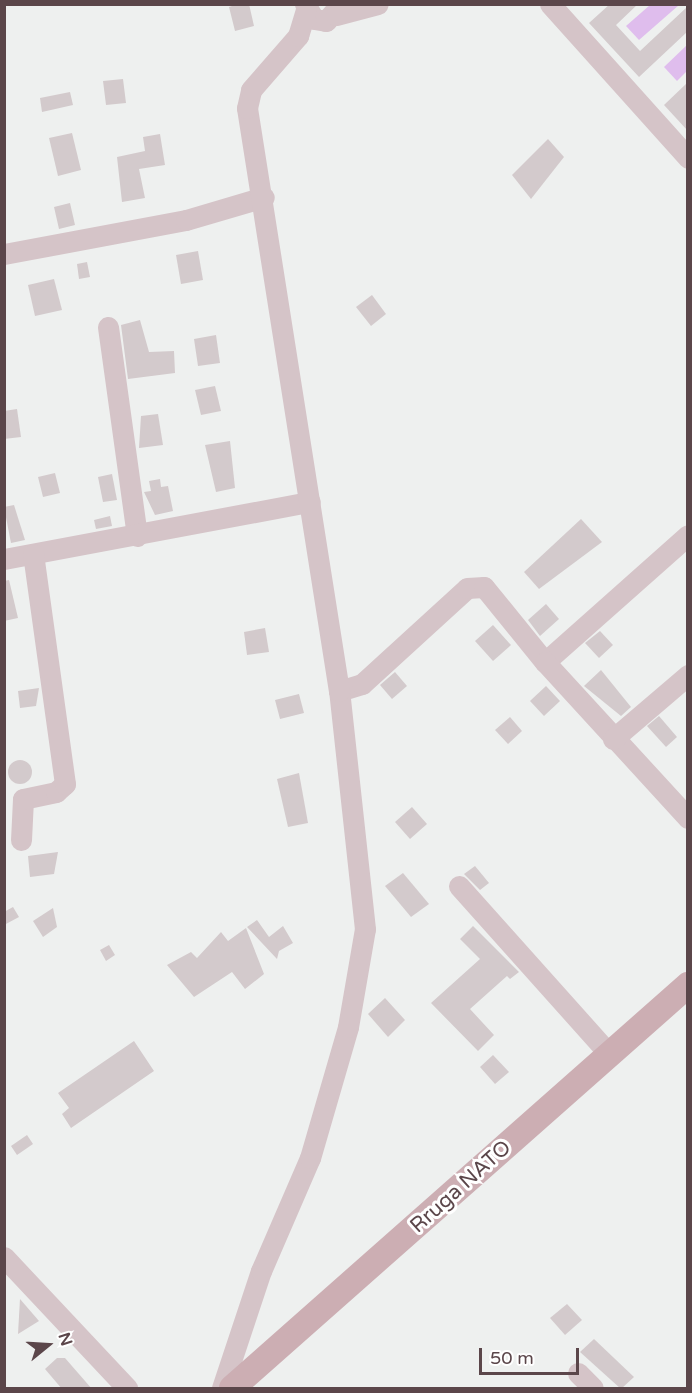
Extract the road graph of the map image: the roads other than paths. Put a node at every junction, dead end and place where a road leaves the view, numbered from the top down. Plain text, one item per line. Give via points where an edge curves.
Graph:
1 (378, 4) edge
2 (550, 4) edge
3 (306, 7) edge
4 (334, 14) edge
5 (284, 54) junction
6 (687, 158) edge
7 (264, 197) junction
8 (4, 254) edge
9 (108, 327) dead end
10 (310, 502) junction
11 (687, 535) edge
12 (137, 536) junction
13 (33, 554) junction
14 (4, 559) edge
15 (545, 662) junction
16 (687, 675) edge
17 (339, 691) junction
18 (613, 739) junction
19 (687, 818) edge
20 (21, 840) dead end
21 (459, 886) dead end
22 (687, 985) edge
23 (609, 1054) junction
24 (4, 1257) edge
25 (245, 1317) junction
26 (279, 1346) junction
27 (578, 1373) dead end
28 (127, 1389) edge
29 (222, 1389) edge
30 (232, 1389) edge
31 (593, 1389) edge

1 - 4 street
2 - 6 street
3 - 4 street
3 - 5 street via 298,36
4 - 5 street
5 - 7 street via 247,99
7 - 8 street via 186,220
7 - 10 street
9 - 12 street
10 - 12 street
10 - 17 street
11 - 15 street
12 - 13 street
13 - 14 street
13 - 20 street via 65,784 56,792 23,799
15 - 17 street via 484,587 476,584 362,684
15 - 18 street
16 - 18 street
17 - 25 street via 365,929 348,1027 310,1158
18 - 19 street
21 - 23 street
22 - 23 main road, Rruga NATO
23 - 26 main road, Rruga NATO
24 - 28 street
25 - 26 street via 247,1340 255,1350
25 - 29 street
26 - 30 main road, Rruga NATO
27 - 31 street

